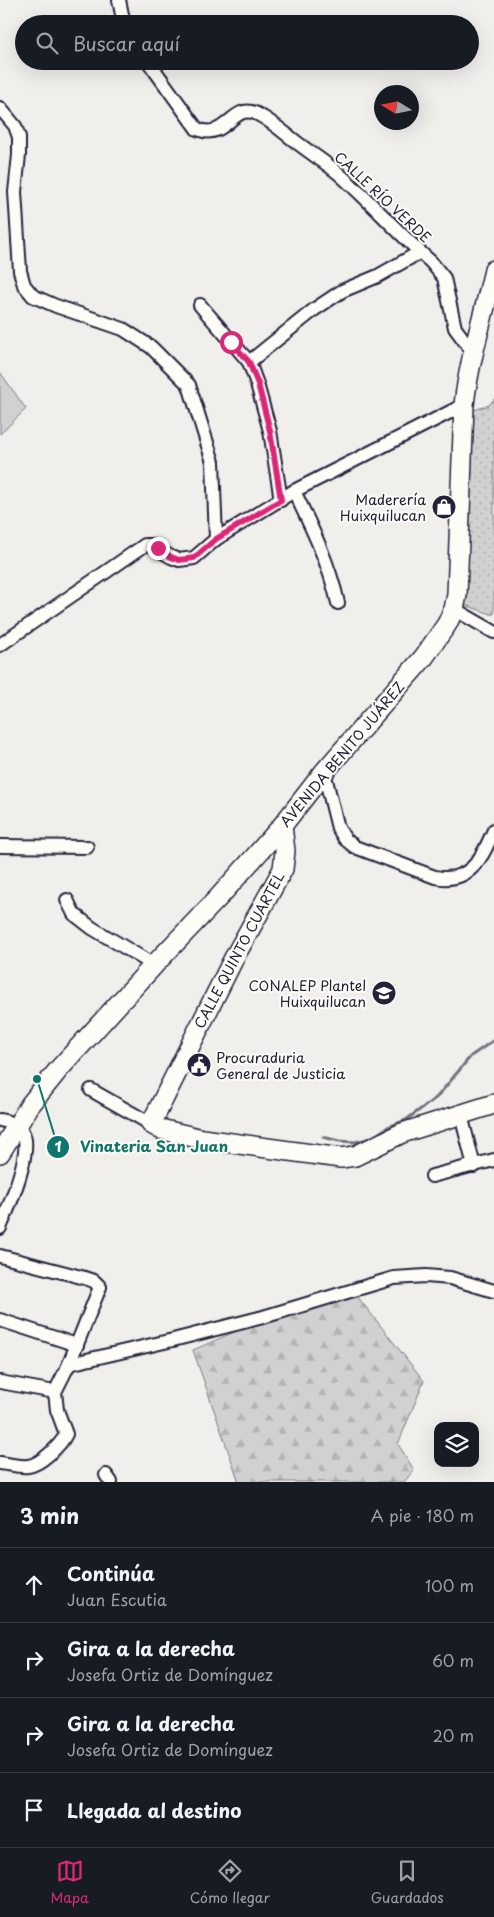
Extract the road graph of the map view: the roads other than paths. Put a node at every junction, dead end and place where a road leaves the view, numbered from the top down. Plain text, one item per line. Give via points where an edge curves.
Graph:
1 (119, 0) edge
2 (122, 15) edge
3 (155, 70) edge
4 (0, 108) edge
5 (420, 252) junction
6 (494, 270) edge
7 (200, 305) dead end
8 (472, 351) junction
9 (249, 362) junction
10 (464, 405) junction
11 (294, 491) junction
12 (281, 500) junction
13 (216, 539) junction
14 (338, 604) dead end
15 (454, 609) junction
16 (494, 632) edge
17 (0, 645) edge
18 (324, 772) junction
19 (282, 826) junction
20 (494, 830) edge
21 (0, 846) edge
22 (87, 847) dead end
23 (67, 900) dead end
24 (154, 964) junction
25 (91, 1090) dead end
26 (494, 1104) edge
27 (461, 1115) junction
28 (8, 1123) edge
29 (151, 1124) junction
30 (0, 1153) edge
31 (494, 1160) edge
32 (474, 1166) junction
33 (432, 1176) dead end
34 (0, 1228) edge
35 (0, 1256) edge
36 (494, 1291) edge
37 (0, 1320) edge
38 (77, 1345) junction
39 (69, 1364) junction
40 (0, 1382) edge
41 (55, 1392) junction
42 (0, 1462) edge

1 - 2 street
3 - 5 street, CALLE RÍO VERDE via 198,129 214,132 247,111 260,116 337,172
4 - 13 street via 15,126 19,138 15,192 20,270 24,285 34,296 56,306 123,329 151,347 189,385 213,462
5 - 8 street, CALLE RÍO VERDE via 444,278 455,328
5 - 9 street via 378,276 342,291
6 - 8 main road, AVENIDA BENITO JUÁREZ
7 - 9 street
8 - 10 main road, AVENIDA BENITO JUÁREZ
9 - 12 street via 270,431
10 - 11 street
10 - 15 main road, AVENIDA BENITO JUÁREZ
11 - 12 street
11 - 14 street via 324,553
12 - 13 street
13 - 17 street via 194,558 179,560 151,544 145,545
15 - 16 street
15 - 18 main road, AVENIDA BENITO JUÁREZ via 424,657
18 - 19 main road, AVENIDA BENITO JUÁREZ
18 - 20 street via 338,828 345,839 355,847 435,877 456,878 465,874 484,854
19 - 24 main road, AVENIDA BENITO JUÁREZ via 219,898
19 - 29 main road, CALLE QUINTO CUARTEL via 283,870 230,966
21 - 22 street
23 - 24 street via 74,914 92,928
24 - 28 main road, AVENIDA BENITO JUÁREZ via 30,1105
25 - 29 street
26 - 27 main road
27 - 29 main road via 402,1133 355,1156 341,1158 202,1139
27 - 32 street
28 - 30 main road, AVENIDA BENITO JUÁREZ
28 - 34 street via 24,1134 25,1142 22,1168
31 - 32 street
32 - 33 street
35 - 38 street via 98,1283 99,1292
36 - 39 street via 450,1278 394,1278 263,1317
37 - 38 street
38 - 39 street
39 - 41 street
40 - 41 street
41 - 42 street via 57,1410 66,1434 61,1444 34,1465

